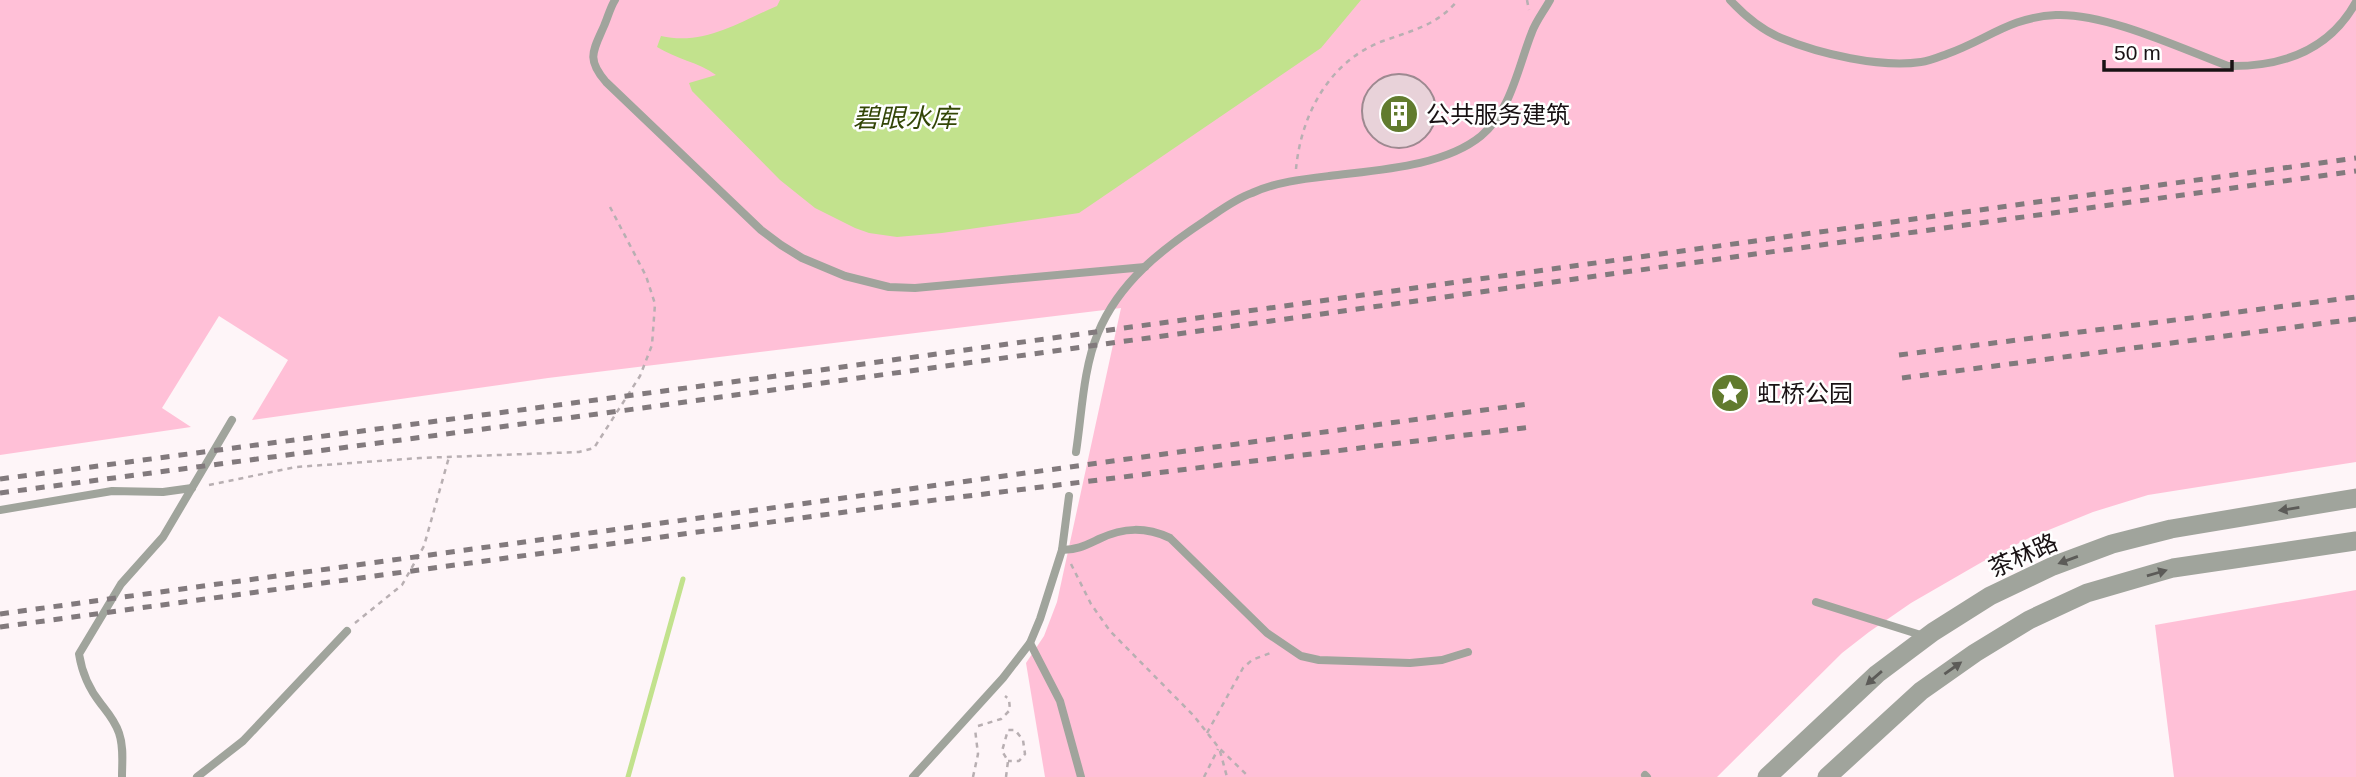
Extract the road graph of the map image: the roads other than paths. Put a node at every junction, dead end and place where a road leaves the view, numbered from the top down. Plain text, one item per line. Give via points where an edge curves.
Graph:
1 (615, 0) edge
2 (1550, 0) edge
3 (1730, 0) edge
4 (2356, 2) edge
5 (1145, 267) junction
6 (232, 420) dead end
7 (1076, 452) dead end
8 (192, 488) junction
9 (1069, 496) dead end
10 (2356, 498) edge
11 (0, 510) edge
12 (2356, 541) edge
13 (1062, 550) junction
14 (1816, 601) dead end
15 (347, 631) road end
16 (1927, 636) junction
17 (1030, 643) junction
18 (1468, 652) dead end
19 (121, 777) edge
20 (198, 777) edge
21 (913, 777) edge
22 (1081, 777) edge
23 (1768, 777) edge
24 (1827, 777) edge

1 - 5 lane via 593,49 597,70 761,230 802,258 866,282 915,288
2 - 5 lane via 1533,30 1508,97 1481,135 1453,152 1407,165 1295,180 1252,192 1170,245
3 - 4 lane via 1780,37 1863,60 1923,62 2006,25 2056,15 2085,16 2228,66 2253,66 2308,52 2334,31
5 - 7 lane via 1117,297 1097,336
6 - 8 lane
8 - 11 lane via 112,491
8 - 19 lane via 163,537 121,584 79,654 89,687 119,732
9 - 13 lane
10 -> 16 street, 茶林路 via 2171,529 2112,544 1990,596
24 -> 12 street via 1921,691 2029,620 2087,593 2173,568
13 - 17 lane
13 - 18 lane via 1078,549 1121,531 1155,531 1170,538 1267,633 1301,656 1410,663
14 - 16 lane
15 - 20 lane via 243,741
16 -> 23 street, 茶林路 via 1877,674
17 - 21 lane
17 - 22 lane via 1060,701

